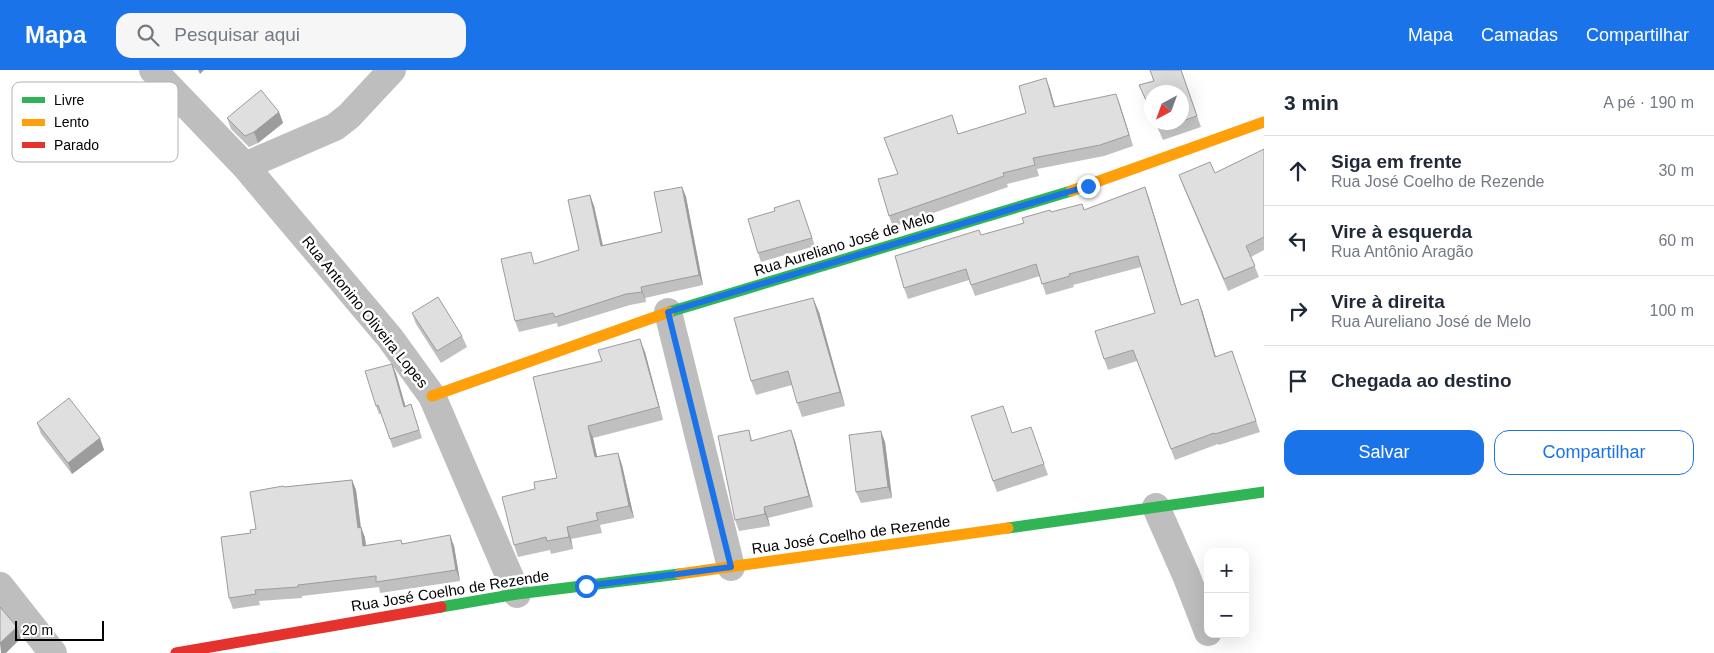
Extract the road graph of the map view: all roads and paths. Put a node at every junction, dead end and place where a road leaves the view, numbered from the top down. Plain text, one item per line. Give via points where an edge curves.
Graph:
1 (153, 70) edge
2 (392, 70) edge
3 (164, 82) edge
4 (178, 96) edge
5 (1264, 122) edge
6 (245, 166) junction
7 (668, 312) junction
8 (432, 396) junction
9 (1264, 492) edge
10 (1156, 507) junction
11 (731, 567) junction
12 (0, 586) edge
13 (516, 594) junction
14 (1204, 622) edge
15 (1210, 638) edge
16 (53, 653) edge
17 (176, 653) edge
18 (1215, 653) edge

1 - 3 street, Rua Antonino Oliveira Lopes
2 - 6 street via 349,116 335,126
4 - 6 street, Rua Antonino Oliveira Lopes
5 - 7 street, Rua Aureliano José de Melo via 1088,186
6 - 8 street, Rua Antonino Oliveira Lopes via 390,338
7 - 8 street, Rua Aureliano José de Melo
7 - 11 street
8 - 13 street, Rua Antonino Oliveira Lopes
9 - 10 street, Rua José Coelho de Rezende
10 - 11 street, Rua José Coelho de Rezende
10 - 14 street
11 - 13 street, Rua José Coelho de Rezende
12 - 16 street
13 - 17 street, Rua José Coelho de Rezende
15 - 18 street

